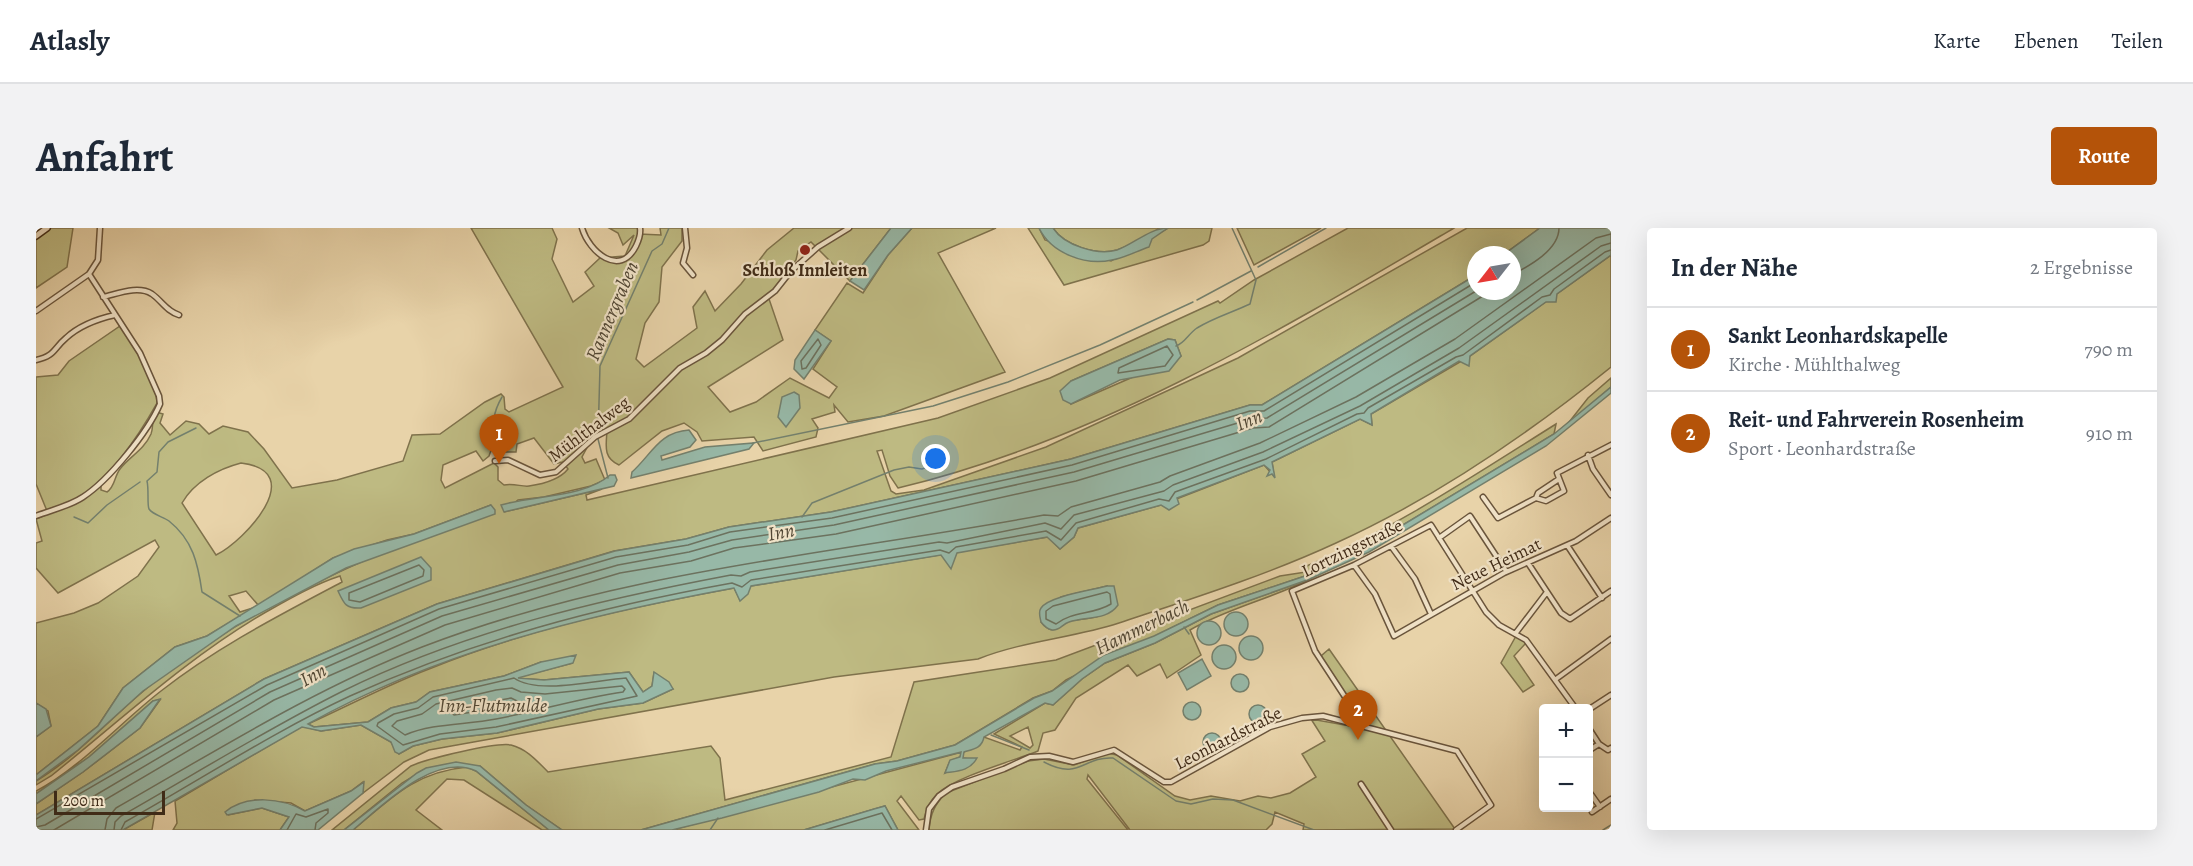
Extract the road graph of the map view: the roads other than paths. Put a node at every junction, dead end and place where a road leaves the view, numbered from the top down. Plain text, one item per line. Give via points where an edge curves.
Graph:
1 (47, 228) edge
2 (100, 228) edge
3 (582, 228) edge
4 (640, 228) edge
5 (685, 228) edge
6 (849, 228) edge
7 (36, 236) edge
8 (89, 274) junction
9 (693, 275) dead end
10 (103, 297) junction
11 (36, 311) edge
12 (115, 315) junction
13 (179, 315) dead end
14 (36, 360) edge
15 (1611, 445) edge
16 (1588, 455) junction
17 (495, 461) dead end
18 (1559, 479) junction
19 (1611, 495) edge
20 (1483, 497) dead end
21 (1536, 498) junction
22 (36, 516) edge
23 (1611, 518) edge
24 (1439, 538) junction
25 (1567, 545) junction
26 (1391, 546) junction
27 (1528, 563) junction
28 (1354, 565) junction
29 (1506, 572) junction
30 (1472, 590) junction
31 (1611, 591) edge
32 (1547, 592) junction
33 (1602, 598) junction
34 (1431, 614) junction
35 (1515, 634) junction
36 (1611, 639) edge
37 (1556, 679) junction
38 (1611, 695) edge
39 (1573, 704) edge
40 (1593, 707) edge
41 (1364, 726) junction
42 (1593, 735) edge
43 (1599, 744) junction
44 (1593, 748) edge
45 (1611, 748) edge
46 (1361, 784) dead end
47 (1593, 797) edge
48 (1611, 800) edge
49 (1600, 807) junction
50 (1593, 811) edge
51 (926, 830) edge
52 (1391, 830) edge
53 (1456, 830) edge

1 - 7 main road
2 - 8 street via 98,260
3 - 4 street via 600,255 617,262 634,249
5 - 9 street via 687,248 683,262
6 - 17 street, Mühlthalweg via 826,241 790,272 714,347 680,368 629,419 597,436 565,466 550,475 540,475 508,460
8 - 10 street
8 - 11 street
10 - 12 street
10 - 13 street via 144,291 169,312
12 - 14 street via 80,328 50,357
12 - 22 street via 140,353 160,404 133,444 84,496
15 - 16 street
16 - 18 street via 1557,472
16 - 19 street
18 - 21 street
18 - 21 street via 1564,491 1546,501
20 - 21 street via 1498,518
23 - 25 street, Neue Heimat
24 - 26 street, Lortzingstraße via 1431,525
24 - 29 street via 1470,516
24 - 30 street
25 - 27 street, Neue Heimat
25 - 33 street
26 - 28 street, Lortzingstraße
26 - 34 street via 1415,579
27 - 29 street, Neue Heimat
27 - 32 street
28 - 34 street, Neue Heimat via 1375,594 1394,636
28 - 41 street, Lortzingstraße via 1292,591 1316,651
29 - 30 street, Neue Heimat
30 - 34 street, Neue Heimat
30 - 35 street via 1499,626
31 - 33 street
32 - 33 street via 1570,619
32 - 35 street
35 - 37 street via 1526,640
36 - 37 street
37 - 39 street
38 - 40 street
41 - 51 street, Leonhardstraße via 1323,716 1284,722 1167,783 1114,750 1073,762 1049,756 1030,757 946,791 929,808
41 - 53 street, Leonhardstraße via 1457,751 1491,805
42 - 43 street
43 - 44 street
43 - 45 street
46 - 52 street
47 - 49 street
48 - 49 street
49 - 50 street

